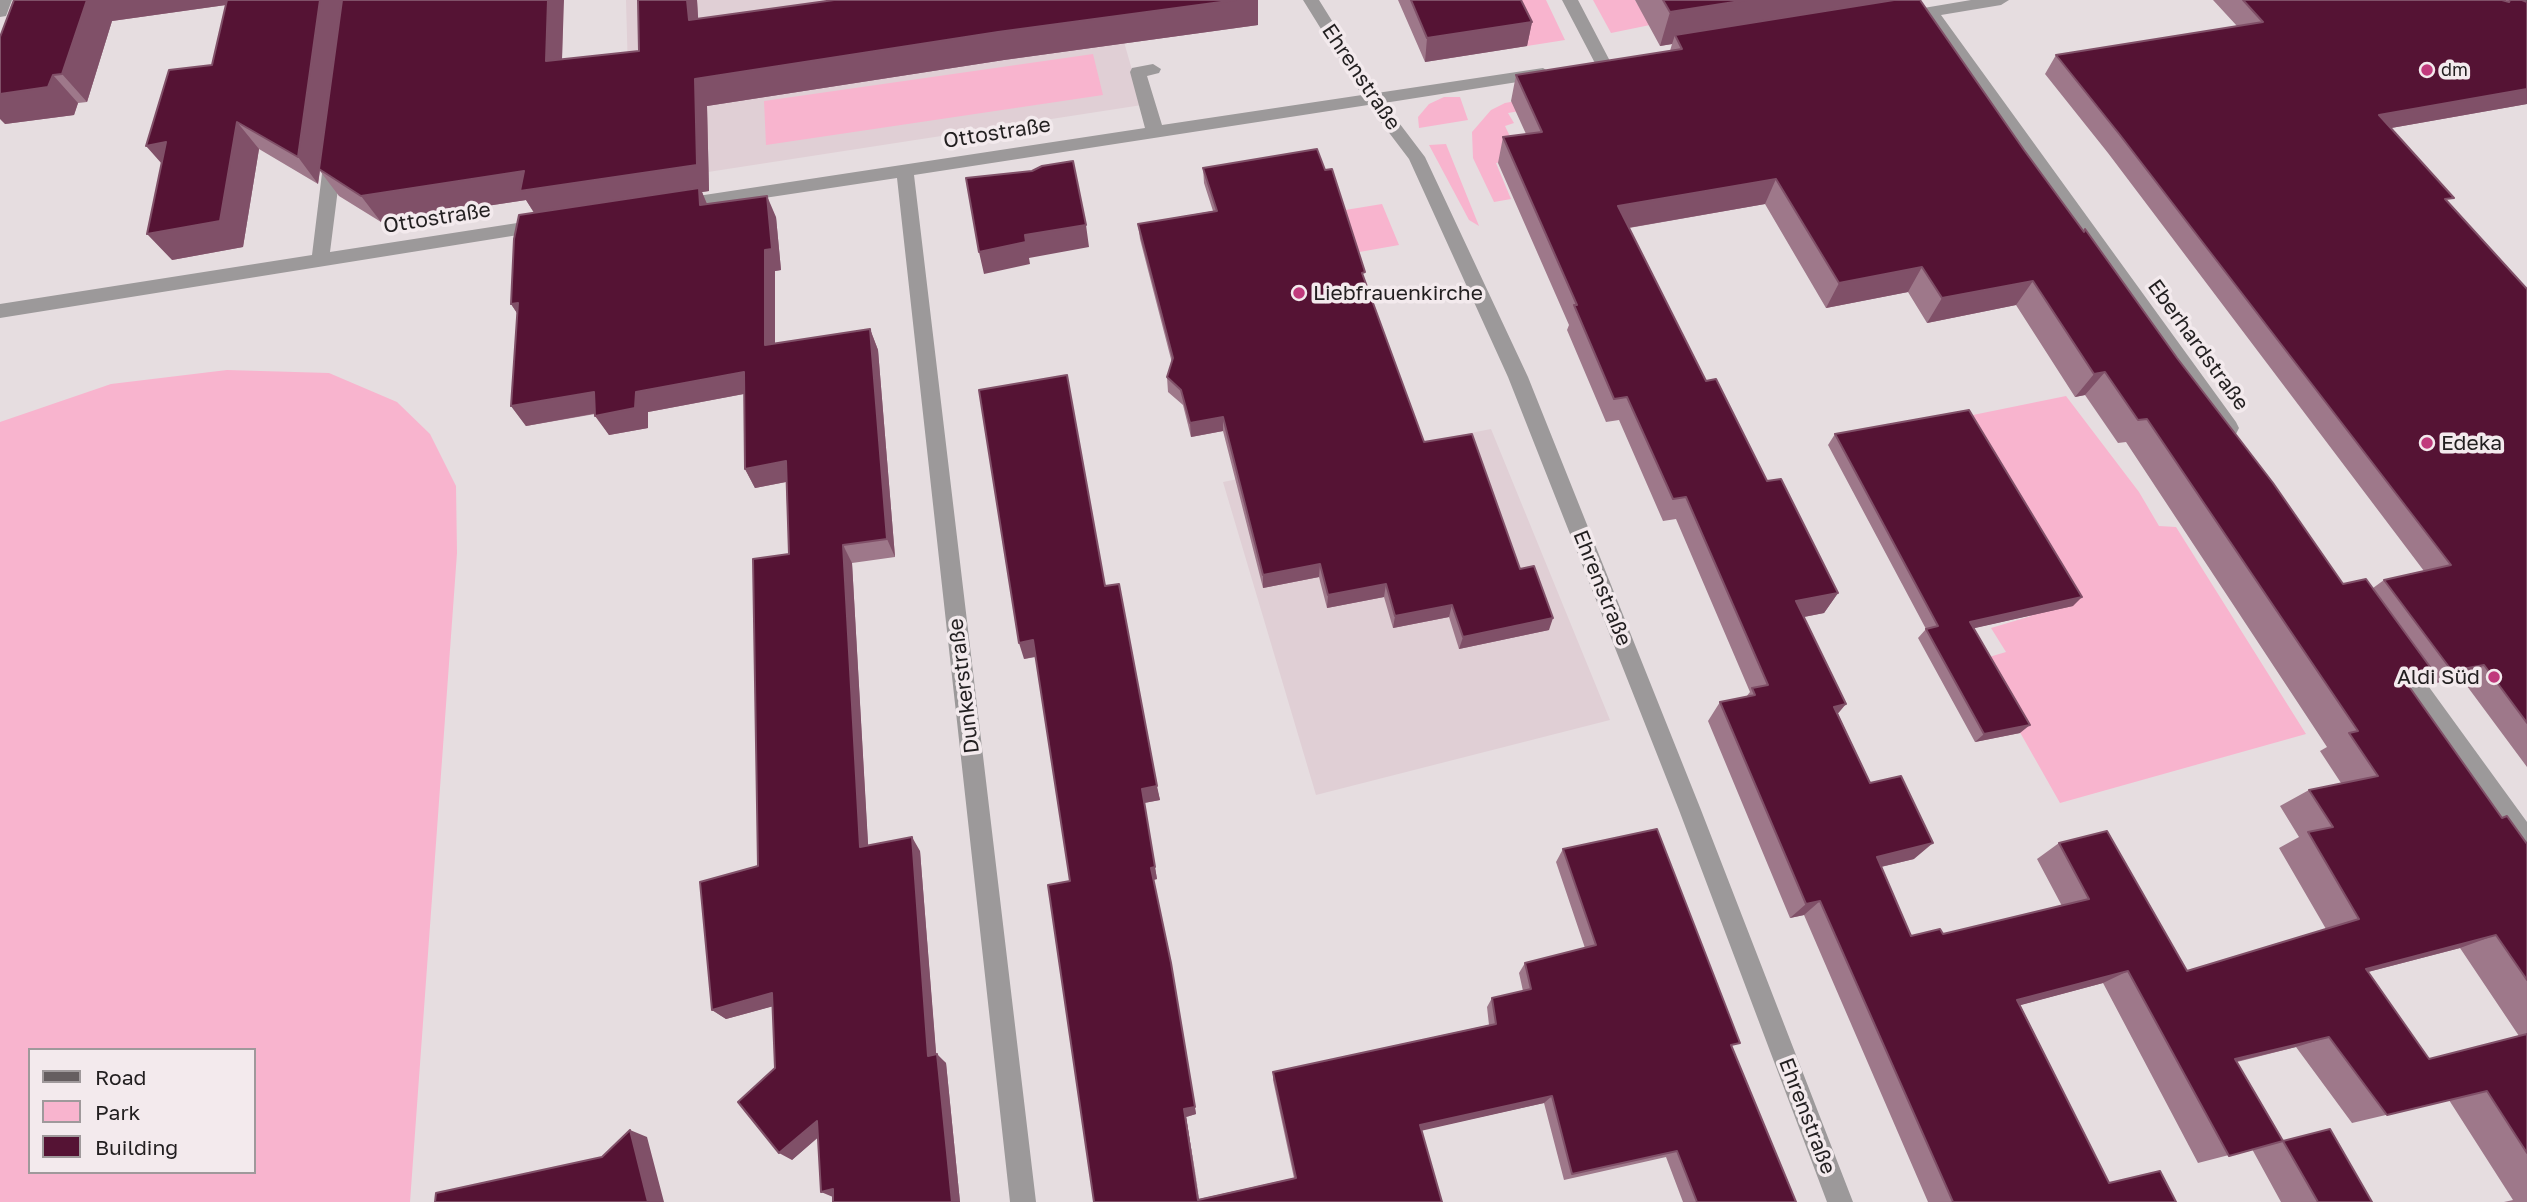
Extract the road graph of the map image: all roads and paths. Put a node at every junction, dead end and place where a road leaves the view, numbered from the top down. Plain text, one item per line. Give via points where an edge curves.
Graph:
1 (4, 0) edge
2 (1311, 0) edge
3 (1570, 0) edge
4 (2001, 0) edge
5 (0, 12) edge
6 (1930, 12) junction
7 (1889, 18) edge
8 (1603, 63) edge
9 (1153, 69) dead end
10 (1562, 70) edge
11 (1373, 100) junction
12 (1155, 132) junction
13 (336, 136) edge
14 (905, 170) junction
15 (660, 207) edge
16 (565, 222) edge
17 (320, 259) junction
18 (0, 311) edge
19 (2244, 449) edge
20 (2390, 651) edge
21 (2527, 841) edge
22 (1023, 1202) edge
23 (1840, 1202) edge

1 - 5 street
2 - 11 street, Ehrenstraße
3 - 8 street
4 - 6 street
6 - 7 street
6 - 19 street, Eberhardstraße
9 - 12 street via 1138,72
10 - 11 street, Ottostraße
11 - 12 street, Ottostraße
11 - 23 street, Ehrenstraße via 1416,157 1518,377
12 - 14 street, Ottostraße
13 - 17 street
14 - 15 street, Ottostraße
14 - 22 street, Dunkerstraße
16 - 17 street, Ottostraße
17 - 18 street, Ottostraße
20 - 21 street

